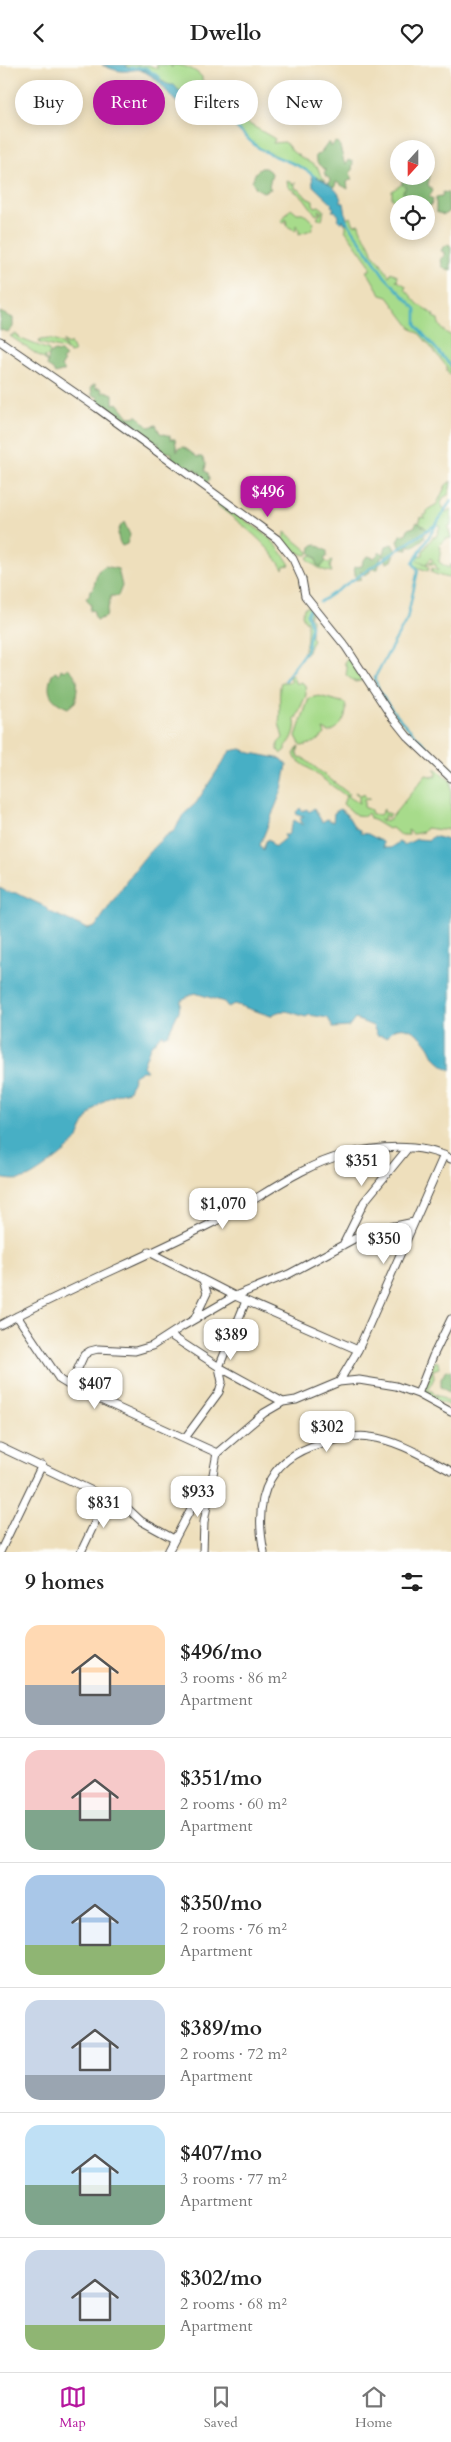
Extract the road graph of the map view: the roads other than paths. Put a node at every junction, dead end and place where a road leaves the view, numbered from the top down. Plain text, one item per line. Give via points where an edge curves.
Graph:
1 (0, 341) edge
2 (451, 778) edge
3 (408, 1148) junction
4 (448, 1157) edge
5 (414, 1222) junction
6 (343, 1245) junction
7 (149, 1252) junction
8 (203, 1280) junction
9 (235, 1296) junction
10 (246, 1301) junction
11 (17, 1316) junction
12 (194, 1319) junction
13 (451, 1319) edge
14 (0, 1325) edge
15 (170, 1335) junction
16 (358, 1350) junction
17 (219, 1367) junction
18 (339, 1383) junction
19 (70, 1386) junction
20 (418, 1394) junction
21 (283, 1402) junction
22 (451, 1412) edge
23 (185, 1438) junction
24 (0, 1447) edge
25 (216, 1453) junction
26 (42, 1465) junction
27 (451, 1471) edge
28 (213, 1475) junction
29 (107, 1497) junction
30 (174, 1539) junction
31 (0, 1552) edge
32 (81, 1552) edge
33 (168, 1552) edge
34 (203, 1552) edge
35 (264, 1552) edge

1 - 2 street via 277,539 293,559 302,579 304,596 346,647 391,717 407,737
3 - 4 street
3 - 6 street via 364,1202
3 - 7 street via 376,1149 323,1162 223,1218
4 - 5 street
5 - 6 street via 367,1232
5 - 16 street
6 - 9 street via 289,1274
7 - 8 street
7 - 11 street
8 - 9 street
8 - 12 street via 207,1293
9 - 10 street
9 - 12 street
10 - 16 street
10 - 17 street
11 - 14 street
11 - 19 street via 56,1375
12 - 15 street
13 - 20 street
15 - 17 street
15 - 19 street via 152,1346 135,1351 90,1351 84,1355
16 - 18 street
17 - 21 street
17 - 23 street via 222,1382 219,1392
18 - 20 street via 370,1381
18 - 21 street
19 - 23 street
20 - 22 street
21 - 25 street via 264,1413
23 - 25 street
24 - 26 street
25 - 28 street
26 - 29 street
26 - 31 street
27 - 35 street via 386,1440 368,1436 314,1444 284,1463 266,1490 259,1529
28 - 30 street
28 - 34 street via 204,1522
29 - 30 street
29 - 32 street
30 - 33 street

